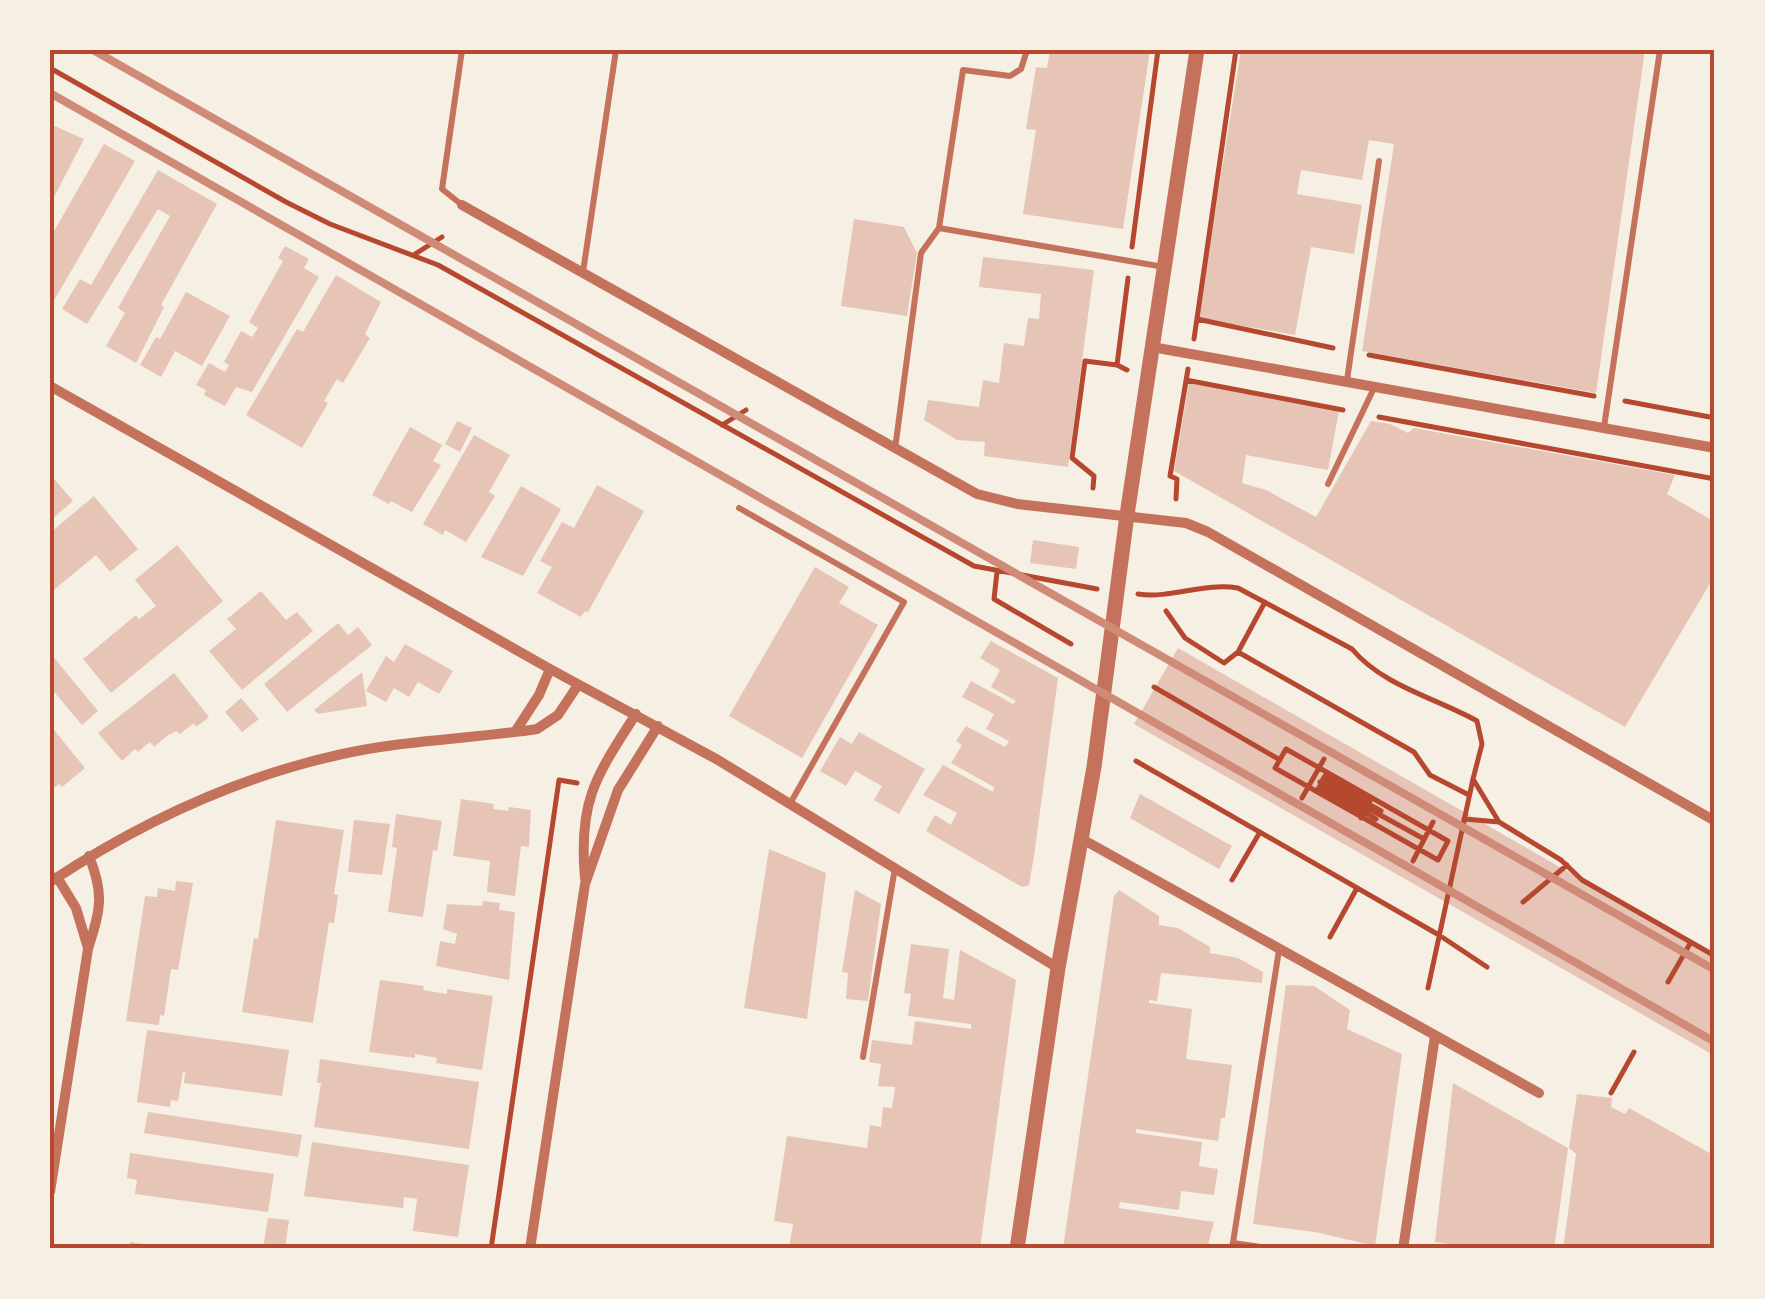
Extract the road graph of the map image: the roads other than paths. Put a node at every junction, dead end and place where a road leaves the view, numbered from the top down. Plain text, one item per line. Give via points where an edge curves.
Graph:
1 (462, 50) edge
2 (616, 50) edge
3 (1027, 50) edge
4 (1196, 50) edge
5 (1660, 50) edge
6 (1379, 161) dead end
7 (462, 204) joint
8 (939, 228) junction
9 (1164, 267) junction
10 (583, 274) junction
11 (1152, 347) junction
12 (1347, 380) junction
13 (1375, 385) junction
14 (50, 386) edge
15 (1604, 426) junction
16 (1715, 448) edge
17 (895, 449) junction
18 (1328, 484) dead end
19 (739, 508) dead end
20 (1127, 515) junction
21 (550, 669) junction
22 (578, 684) junction
23 (636, 714) junction
24 (658, 726) junction
25 (515, 732) junction
26 (791, 802) junction
27 (1715, 821) edge
28 (1082, 839) junction
29 (89, 856) junction
30 (895, 867) junction
31 (54, 879) edge
32 (585, 884) junction
33 (88, 950) junction
34 (1279, 950) junction
35 (1058, 968) junction
36 (1435, 1036) junction
37 (863, 1056) dead end
38 (1538, 1093) dead end
39 (50, 1192) edge
40 (1233, 1246) edge
41 (530, 1249) edge
42 (1017, 1249) edge
43 (1276, 1249) edge
44 (1403, 1249) edge

1 - 7 lane via 442,189
2 - 10 lane
3 - 8 lane via 1010,76 963,70
4 - 9 street
5 - 15 lane
6 - 12 lane
7 - 10 street
8 - 9 lane
8 - 17 lane via 921,252
9 - 11 street
10 - 17 street
11 - 12 street
11 - 20 street
12 - 13 street
13 - 15 street
13 - 18 lane
14 - 21 street
15 - 16 street
17 - 20 street via 977,494
19 - 26 lane via 904,602
20 - 27 street via 1208,532
20 - 28 street
21 - 22 street
21 - 25 street
22 - 23 street
22 - 25 street via 547,724
23 - 24 street
23 - 32 street via 593,785 584,815
24 - 26 street
24 - 32 street via 618,790
25 - 29 street via 339,754 279,771 135,829
26 - 30 street
28 - 34 street
28 - 35 street
29 - 31 street
29 - 33 street via 102,891
30 - 35 street
30 - 37 lane
31 - 33 street via 76,908
32 - 41 street
33 - 39 street
34 - 36 street
34 - 40 lane
35 - 42 street
36 - 38 street
36 - 44 street
40 - 43 lane

